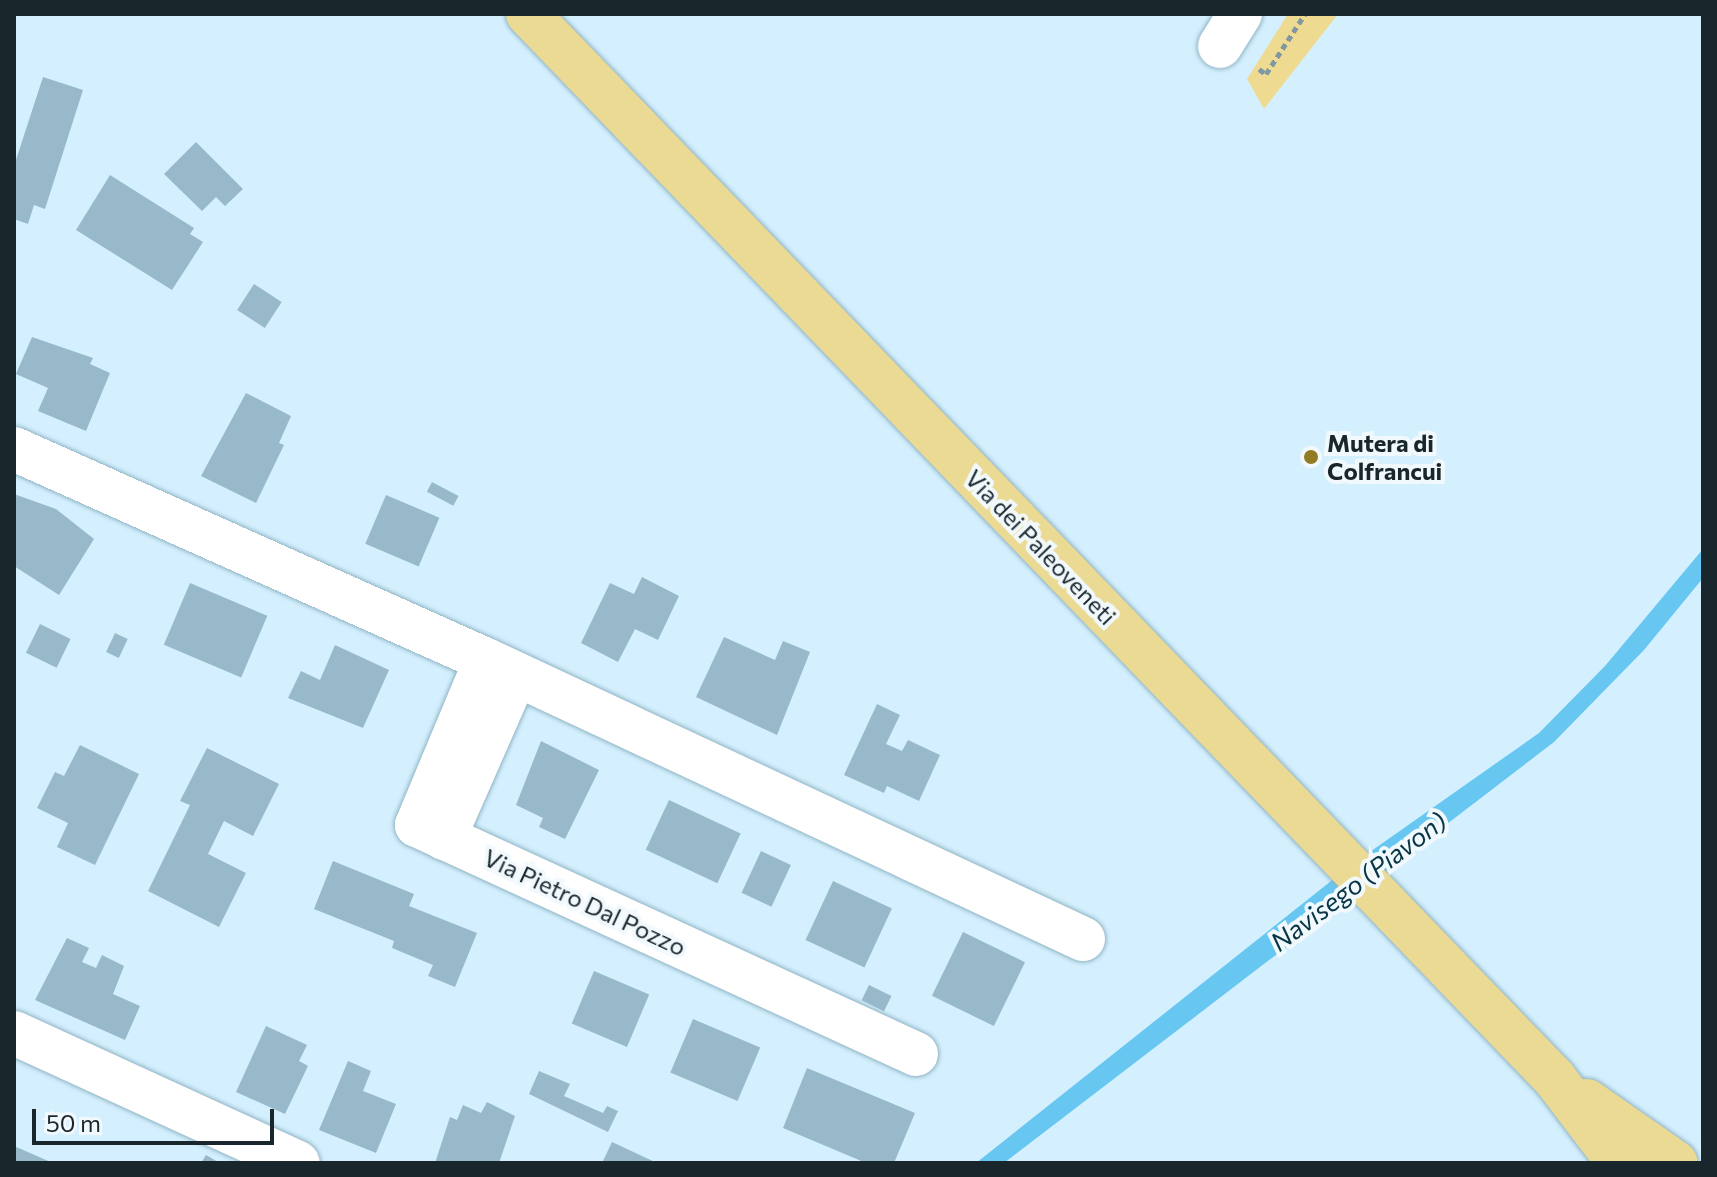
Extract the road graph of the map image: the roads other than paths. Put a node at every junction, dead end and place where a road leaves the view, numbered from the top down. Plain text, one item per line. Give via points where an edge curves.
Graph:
1 (528, 14) edge
2 (14, 449) edge
3 (501, 667) junction
4 (1083, 939) dead end
5 (14, 1033) edge
6 (916, 1054) dead end
7 (1555, 1079) junction
8 (298, 1163) edge
9 (1619, 1163) edge
10 (1676, 1163) edge

1 - 7 main road, Via dei Paleoveneti
2 - 3 street
3 - 4 street
3 - 6 street, Via Pietro Dal Pozzo via 431,831
5 - 8 street
7 - 9 main road, Via dei Paleoveneti
7 - 10 main road, Via dei Paleoveneti

